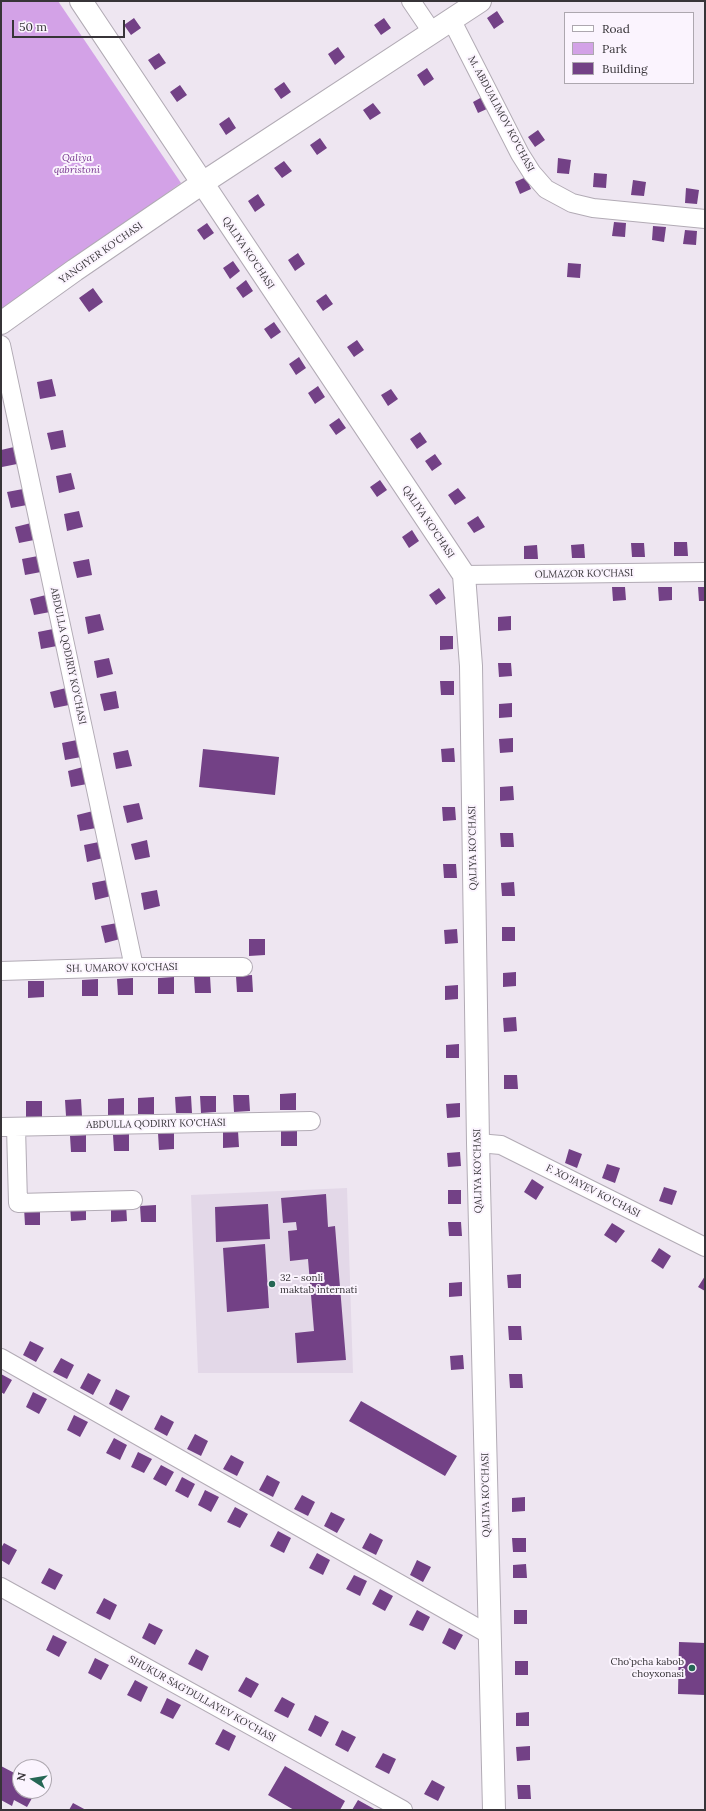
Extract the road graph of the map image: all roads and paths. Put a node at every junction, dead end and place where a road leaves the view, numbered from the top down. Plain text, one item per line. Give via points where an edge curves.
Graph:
1 (81, 1) edge
2 (411, 1) edge
3 (480, 1) edge
4 (451, 19) junction
5 (432, 32) junction
6 (201, 184) junction
7 (705, 219) edge
8 (1, 323) edge
9 (1, 346) edge
10 (705, 572) edge
11 (464, 575) junction
12 (134, 967) junction
13 (243, 967) dead end
14 (1, 971) edge
15 (311, 1121) dead end
16 (8, 1127) edge
17 (478, 1143) junction
18 (133, 1200) dead end
19 (705, 1247) edge
20 (1, 1358) edge
21 (1, 1587) edge
22 (490, 1635) junction
23 (403, 1810) edge
24 (494, 1810) edge

1 - 6 main road, QALIYA KO'CHASI
2 - 5 street
3 - 4 main road, YANGIYER KO'CHASI
4 - 5 main road, YANGIYER KO'CHASI
4 - 7 street, M. ABDUALIMOV KO'CHASI via 520,154 532,174 546,189 572,203 593,208
5 - 6 main road, YANGIYER KO'CHASI
6 - 8 main road, YANGIYER KO'CHASI
6 - 11 main road, QALIYA KO'CHASI
9 - 12 street, ABDULLA QODIRIY KO'CHASI
10 - 11 street, OLMAZOR KO'CHASI
11 - 17 main road, QALIYA KO'CHASI via 471,666
12 - 13 street, SH. UMAROV KO'CHASI
12 - 14 street, SH. UMAROV KO'CHASI
15 - 16 street, ABDULLA QODIRIY KO'CHASI
16 - 18 street via 18,1203
17 - 19 street, F. XO'JAYEV KO'CHASI via 501,1145
17 - 22 main road, QALIYA KO'CHASI
20 - 22 street
21 - 23 street, SHUKUR SAG'DULLAYEV KO'CHASI
22 - 24 main road, QALIYA KO'CHASI

